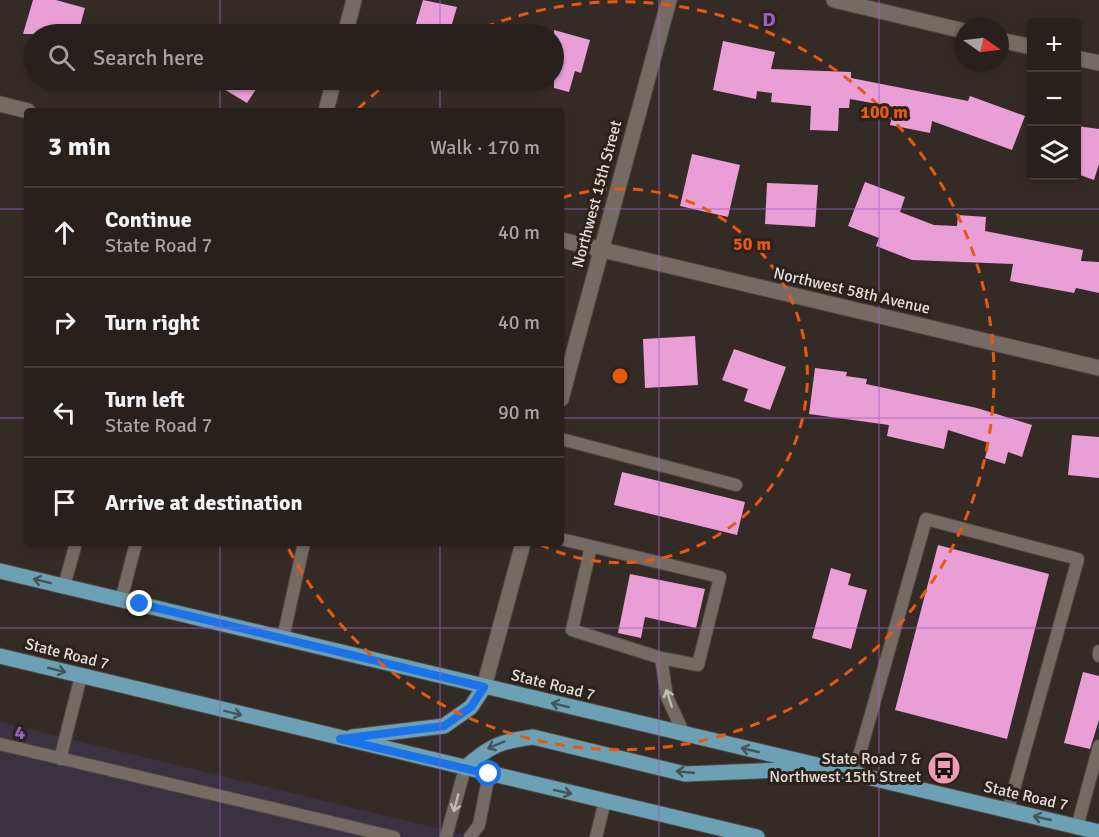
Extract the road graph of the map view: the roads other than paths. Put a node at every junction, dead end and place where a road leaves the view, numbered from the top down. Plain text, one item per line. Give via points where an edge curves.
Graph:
1 (354, 0) edge
2 (669, 0) edge
3 (834, 0) edge
4 (348, 24) edge
5 (955, 29) edge
6 (1009, 42) edge
7 (1027, 46) edge
8 (1081, 59) edge
9 (1099, 63) edge
10 (331, 90) edge
11 (0, 104) edge
12 (327, 108) edge
13 (24, 110) edge
14 (564, 241) edge
15 (600, 250) junction
16 (1099, 368) edge
17 (564, 388) edge
18 (564, 440) edge
19 (736, 485) dead end
20 (564, 540) edge
21 (75, 546) edge
22 (135, 546) edge
23 (302, 546) edge
24 (521, 546) edge
25 (591, 546) junction
26 (0, 571) edge
27 (64, 586) junction
28 (121, 600) junction
29 (283, 638) junction
30 (1099, 651) edge
31 (0, 656) edge
32 (1099, 656) edge
33 (661, 657) junction
34 (81, 676) junction
35 (484, 687) junction
36 (685, 736) junction
37 (340, 739) junction
38 (0, 744) edge
39 (1099, 746) edge
40 (60, 759) junction
41 (465, 768) junction
42 (827, 768) junction
43 (489, 774) junction
44 (854, 774) junction
45 (605, 801) junction
46 (1008, 810) junction
47 (1077, 827) junction
48 (1099, 832) edge
49 (394, 837) edge
50 (446, 837) edge
51 (470, 837) edge
52 (596, 837) edge
53 (757, 837) edge

1 - 4 street
2 - 15 street, Northwest 15th Street
3 - 5 street
6 - 7 street
8 - 9 street
10 - 12 street
11 - 13 street
14 - 15 street, Northwest 58th Avenue
15 - 16 street, Northwest 58th Avenue
15 - 17 street, Northwest 15th Street
18 - 19 lane
20 - 25 lane
21 - 27 lane
22 - 28 lane
23 - 29 lane
24 - 35 street
25 - 33 lane via 572,630
25 - 33 lane via 720,576 698,665
27 -> 26 main road, State Road 7
27 - 28 main road, State Road 7
28 - 29 main road, State Road 7
29 - 35 main road, State Road 7
30 - 32 lane
31 -> 34 main road, State Road 7
36 -> 33 lane via 668,697
34 -> 37 main road, State Road 7
34 - 40 lane
36 -> 35 main road, State Road 7
35 - 37 main road via 471,707 444,726
42 -> 36 main road, State Road 7
37 - 41 main road, State Road 7
38 - 40 lane
39 - 47 lane
40 - 49 lane
42 -> 41 main road via 685,774 533,737 508,740 486,749
41 - 43 main road, State Road 7
41 -> 50 lane
42 - 44 main road, State Road 7
43 -> 45 main road, State Road 7
43 - 51 lane via 479,825
44 - 46 main road, State Road 7
44 - 46 lane via 926,519 1078,559
45 - 52 lane
45 - 53 main road, State Road 7
47 -> 46 main road, State Road 7
47 - 48 main road, State Road 7

